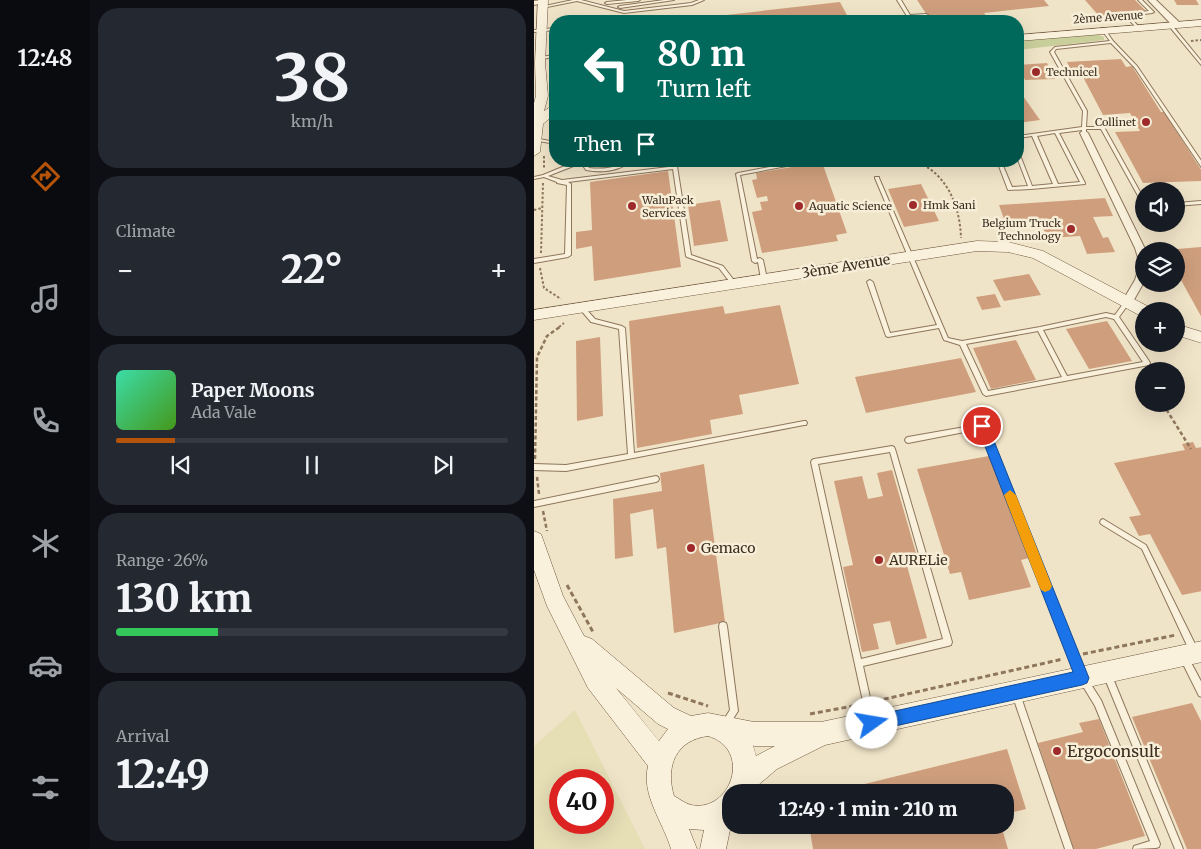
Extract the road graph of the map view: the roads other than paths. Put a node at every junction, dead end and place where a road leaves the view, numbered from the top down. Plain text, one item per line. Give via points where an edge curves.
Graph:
1 (578, 0) edge
2 (594, 0) edge
3 (613, 0) edge
4 (638, 0) edge
5 (660, 0) edge
6 (672, 0) edge
7 (702, 0) edge
8 (900, 0) edge
9 (1140, 0) edge
10 (1152, 0) edge
11 (600, 2) junction
12 (693, 2) edge
13 (541, 3) edge
14 (607, 3) junction
15 (614, 5) junction
16 (908, 15) edge
17 (1201, 23) edge
18 (1173, 25) junction
19 (1137, 27) junction
20 (1103, 29) junction
21 (538, 31) edge
22 (1024, 37) edge
23 (1112, 42) junction
24 (538, 59) edge
25 (1201, 66) edge
26 (549, 73) edge
27 (549, 84) edge
28 (539, 94) edge
29 (549, 113) edge
30 (537, 123) junction
31 (1084, 130) junction
32 (1056, 132) junction
33 (1034, 135) junction
34 (1024, 136) edge
35 (540, 140) edge
36 (534, 152) edge
37 (1201, 166) edge
38 (565, 167) edge
39 (587, 167) edge
40 (618, 167) edge
41 (774, 167) edge
42 (1001, 167) edge
43 (1023, 167) edge
44 (544, 176) junction
45 (534, 178) edge
46 (877, 178) dead end
47 (558, 182) junction
48 (1056, 185) junction
49 (1135, 187) edge
50 (1031, 188) junction
51 (1201, 202) edge
52 (1185, 204) edge
53 (1137, 242) edge
54 (909, 256) junction
55 (534, 261) edge
56 (764, 279) junction
57 (870, 282) dead end
58 (734, 284) junction
59 (1135, 288) edge
60 (1127, 302) junction
61 (1135, 306) edge
62 (577, 309) junction
63 (534, 315) edge
64 (1116, 317) junction
65 (940, 326) junction
66 (1040, 329) junction
67 (1185, 332) edge
68 (1201, 338) edge
69 (962, 343) junction
70 (1066, 379) junction
71 (804, 424) dead end
72 (908, 440) dead end
73 (632, 456) junction
74 (535, 467) edge
75 (656, 479) dead end
76 (537, 503) edge
77 (1103, 522) dead end
78 (541, 540) edge
79 (723, 626) dead end
80 (586, 638) junction
81 (1191, 647) edge
82 (859, 664) junction
83 (1106, 672) junction
84 (1082, 678) junction
85 (1015, 692) junction
86 (1201, 693) edge
87 (869, 713) junction
88 (728, 719) junction
89 (692, 728) junction
90 (821, 734) junction
91 (660, 762) junction
92 (739, 784) edge
93 (746, 784) edge
94 (667, 804) junction
95 (722, 806) edge
96 (722, 820) edge
97 (684, 849) edge
98 (713, 849) edge
99 (1069, 849) edge
100 (1137, 849) edge
101 (1179, 849) edge

1 - 12 lane via 624,12
1 - 13 lane
2 - 11 lane
3 - 11 lane
4 - 14 lane
5 - 15 lane
6 - 15 lane via 626,8
7 - 12 lane
8 - 16 lane
9 - 19 lane via 1152,12 1126,15
10 - 18 street
11 - 14 lane
13 - 21 street
14 - 15 lane
17 - 18 street, 2ème Avenue
18 - 19 street, 2ème Avenue
18 - 25 lane
19 - 20 street, 2ème Avenue
20 - 22 street, 2ème Avenue
20 - 23 lane
21 - 24 street
23 - 31 lane via 1055,48 1052,52 1085,110
23 - 37 lane via 1136,67
24 - 26 street
24 - 28 street
27 - 28 street
28 - 30 street
29 - 30 street
30 - 35 street
31 - 32 lane
31 - 49 lane via 1102,128
31 - 53 street
32 - 33 lane
32 - 48 lane via 1083,183
33 - 34 lane
33 - 48 lane
35 - 36 street
38 - 44 lane
39 - 40 lane via 604,170
41 - 56 lane via 738,174 755,261 760,260
42 - 50 lane via 1010,189
43 - 50 lane
44 - 45 lane
44 - 47 lane
46 - 54 lane
47 - 55 lane via 569,184 568,255
47 - 58 lane via 675,167 688,256 721,267
48 - 50 lane
51 - 52 lane
54 - 56 street, 3ème Avenue
54 - 60 street, 3ème Avenue via 961,247 1008,247 1038,254
54 - 65 lane
56 - 58 street, 3ème Avenue
57 - 65 lane via 888,335
58 - 62 street, 3ème Avenue
59 - 60 street
60 - 61 street, 3ème Avenue
60 - 64 lane
62 - 63 street, 3ème Avenue
62 - 73 lane via 593,321 622,328
64 - 66 lane via 1106,315
64 - 70 lane via 1147,364
65 - 69 lane via 946,339
66 - 69 lane
66 - 70 lane
67 - 68 street
69 - 70 lane via 986,394
71 - 73 lane
72 - 84 lane via 982,426
73 - 74 lane via 566,468
75 - 76 lane
77 - 81 lane via 1144,547
78 - 80 street via 554,599
79 - 88 lane
80 - 89 street via 645,700 666,716
80 - 91 street via 596,680
81 - 83 street
81 - 86 lane
82 - 82 lane via 814,462 892,449 948,642
82 - 87 lane
83 - 84 street
83 - 101 lane
84 - 85 street
84 - 100 lane via 1098,703 1156,844
85 - 87 street
85 - 99 lane
87 - 90 street
88 - 89 street
88 - 90 street via 754,734
88 - 92 street via 744,748 747,764
89 - 91 street via 673,741
90 - 93 street via 769,761
91 - 94 street via 660,792
94 - 95 street via 678,814 693,818 709,816
94 - 97 street
96 - 98 street

